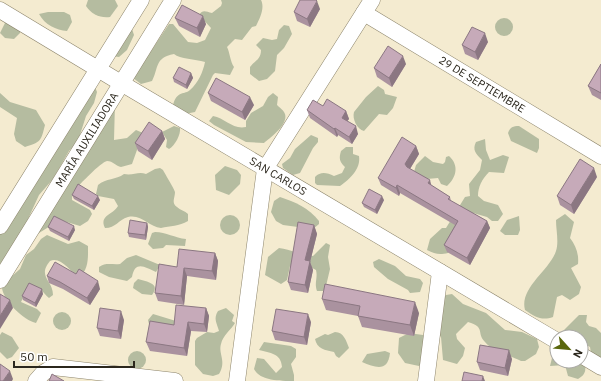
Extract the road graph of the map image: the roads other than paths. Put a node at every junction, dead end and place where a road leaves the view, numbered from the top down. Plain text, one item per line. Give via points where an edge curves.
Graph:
1 (141, 0) edge
2 (173, 0) edge
3 (368, 7) edge
4 (0, 10) edge
5 (98, 69) junction
6 (121, 84) junction
7 (601, 156) edge
8 (265, 169) junction
9 (0, 226) edge
10 (440, 272) junction
11 (0, 280) edge
12 (549, 336) edge
13 (589, 360) edge
14 (601, 367) edge
15 (36, 381) edge
16 (175, 381) edge
17 (238, 381) edge
18 (426, 381) edge

1 - 5 street
2 - 6 street, MARÍA AUXILIADORA
3 - 7 street, 29 DE SEPTIEMBRE
3 - 8 street
4 - 5 street, SAN CARLOS
5 - 6 street, SAN CARLOS
5 - 9 street
6 - 8 street, SAN CARLOS
6 - 11 street, MARÍA AUXILIADORA
8 - 10 street, SAN CARLOS
8 - 17 street
10 - 12 street, SAN CARLOS
10 - 18 street
13 - 14 street
15 - 16 street via 53,367

